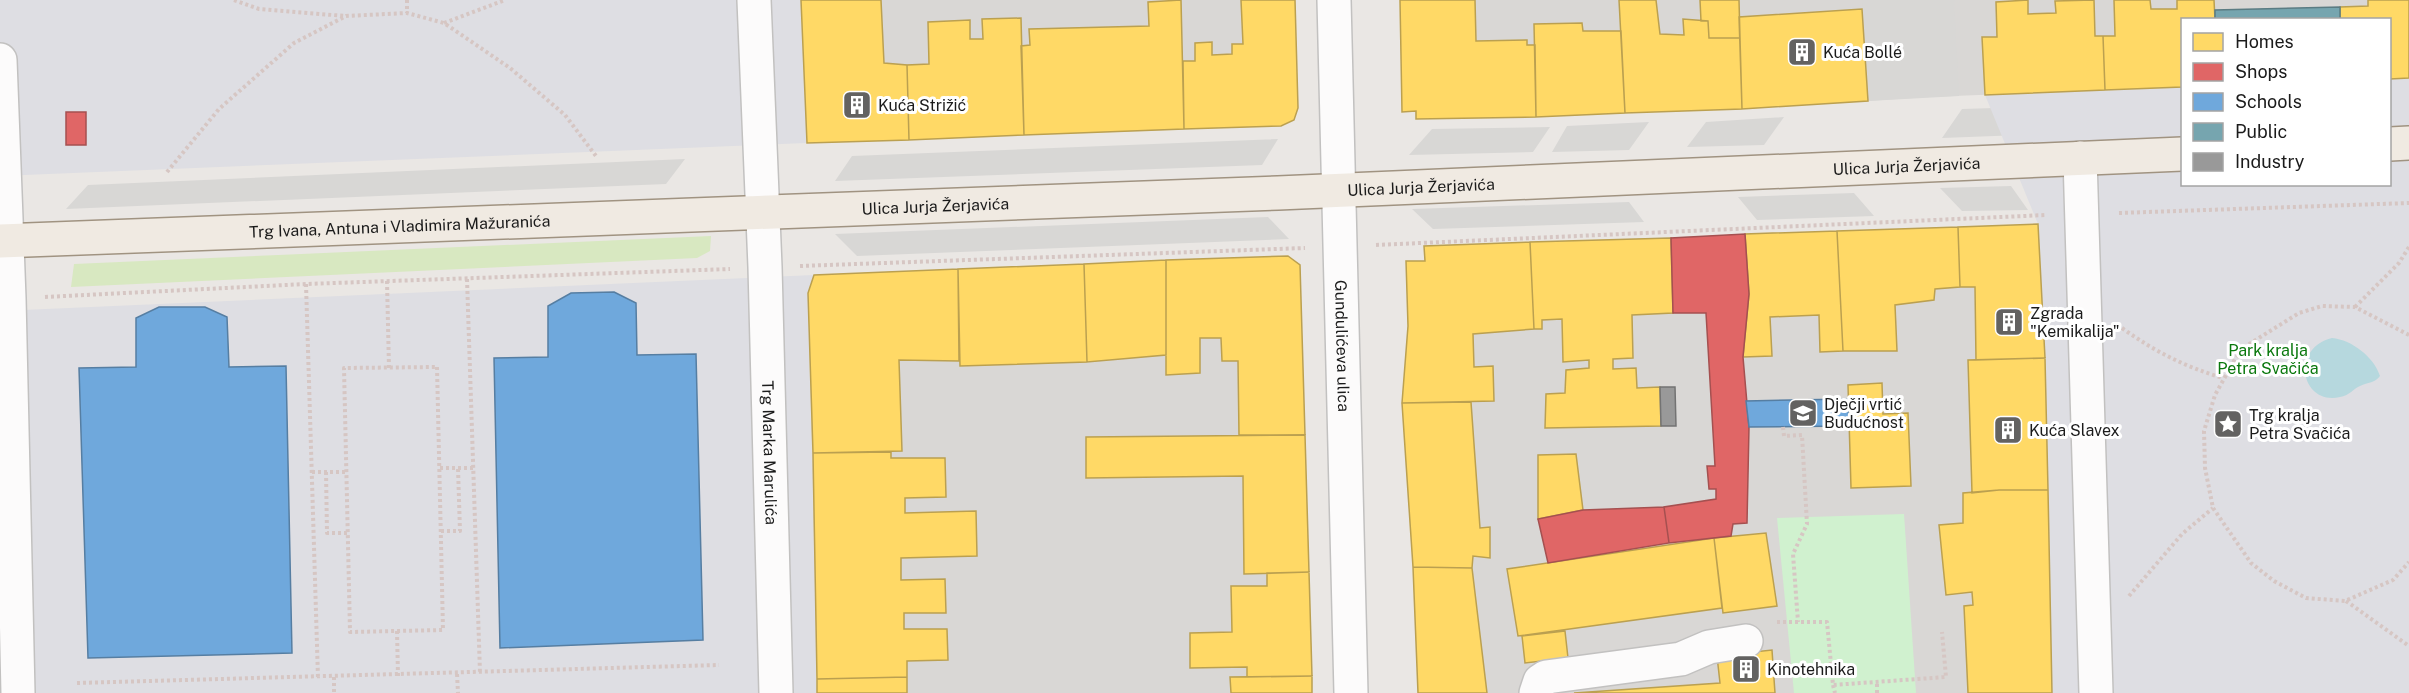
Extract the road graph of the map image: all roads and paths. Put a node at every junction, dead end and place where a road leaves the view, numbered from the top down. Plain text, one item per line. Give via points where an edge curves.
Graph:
1 (234, 0) edge
2 (407, 0) edge
3 (505, 0) edge
4 (754, 0) edge
5 (1334, 0) edge
6 (407, 13) junction
7 (346, 16) junction
8 (444, 23) junction
9 (0, 60) edge
10 (2409, 143) edge
11 (2391, 144) edge
12 (2181, 154) edge
13 (596, 156) dead end
14 (2080, 158) junction
15 (167, 172) dead end
16 (1338, 191) junction
17 (2409, 203) edge
18 (763, 211) junction
19 (2113, 213) dead end
20 (2049, 215) dead end
21 (3, 241) edge
22 (1370, 245) dead end
23 (2409, 247) edge
24 (1311, 248) dead end
25 (793, 267) dead end
26 (741, 268) dead end
27 (467, 279) junction
28 (387, 281) junction
29 (306, 284) junction
30 (40, 297) dead end
31 (2355, 307) junction
32 (2119, 326) dead end
33 (2409, 335) edge
34 (389, 368) junction
35 (2223, 378) junction
36 (1783, 427) dead end
37 (440, 468) junction
38 (458, 468) junction
39 (474, 468) junction
40 (312, 472) junction
41 (326, 472) junction
42 (346, 472) junction
43 (2213, 508) junction
44 (441, 531) junction
45 (348, 533) junction
46 (2409, 562) edge
47 (2129, 597) dead end
48 (2345, 601) junction
49 (1787, 622) dead end
50 (1798, 622) junction
51 (397, 631) junction
52 (1941, 632) dead end
53 (1746, 641) dead end
54 (2409, 646) edge
55 (719, 665) dead end
56 (480, 673) junction
57 (457, 674) junction
58 (398, 676) junction
59 (318, 678) junction
60 (334, 678) junction
61 (1877, 681) junction
62 (77, 683) dead end
63 (1833, 685) junction
64 (18, 693) edge
65 (334, 693) edge
66 (458, 693) edge
67 (776, 693) edge
68 (1351, 693) edge
69 (1536, 693) edge
70 (1835, 693) edge
71 (1877, 693) edge
72 (2096, 693) edge

1 - 7 path via 259,9
2 - 6 path
3 - 8 path
4 - 18 street
5 - 16 street, Gundulićeva ulica
6 - 7 path
6 - 8 path
7 - 15 path via 294,44 219,110
8 - 13 path via 510,68 565,115
9 - 21 street
10 - 11 main road
12 - 14 main road
14 - 16 main road, Ulica Jurja Žerjavića
14 - 72 street
16 - 18 main road, Ulica Jurja Žerjavića
16 - 68 street, Gundulićeva ulica
17 - 19 path
18 - 21 main road, Trg Ivana, Antuna i Vladimira Mažuranića
18 - 67 street, Trg Marka Marulića
20 - 22 path
21 - 64 street
23 - 31 path via 2399,263
24 - 25 path
26 - 27 path
27 - 28 path
27 - 39 path
28 - 29 path
28 - 34 path
29 - 30 path
29 - 40 path
31 - 33 path
31 - 35 path via 2322,306 2299,313 2246,346
32 - 35 path via 2151,349 2193,370
34 - 37 path via 437,367
34 - 42 path via 344,369
35 - 43 path via 2204,431 2205,468
36 - 50 path via 1784,436 1802,435 1807,524 1793,554
37 - 38 path
37 - 44 path
38 - 39 path
38 - 44 path via 460,531
39 - 56 path
40 - 41 path
40 - 59 path
41 - 42 path
41 - 45 path via 327,533
42 - 45 path
43 - 47 path via 2182,534
43 - 48 path via 2251,563 2274,581 2306,598
44 - 51 path via 443,630
45 - 51 path via 350,632
46 - 48 path via 2393,580
48 - 54 path
49 - 50 path
50 - 63 path via 1827,622
51 - 58 path
52 - 61 path via 1946,677
53 - 69 street via 1709,647 1682,659 1546,677
55 - 56 path
56 - 57 path
57 - 58 path
57 - 66 path
58 - 60 path
59 - 60 path
59 - 62 path
60 - 65 path
61 - 63 path
61 - 71 path
63 - 70 path

